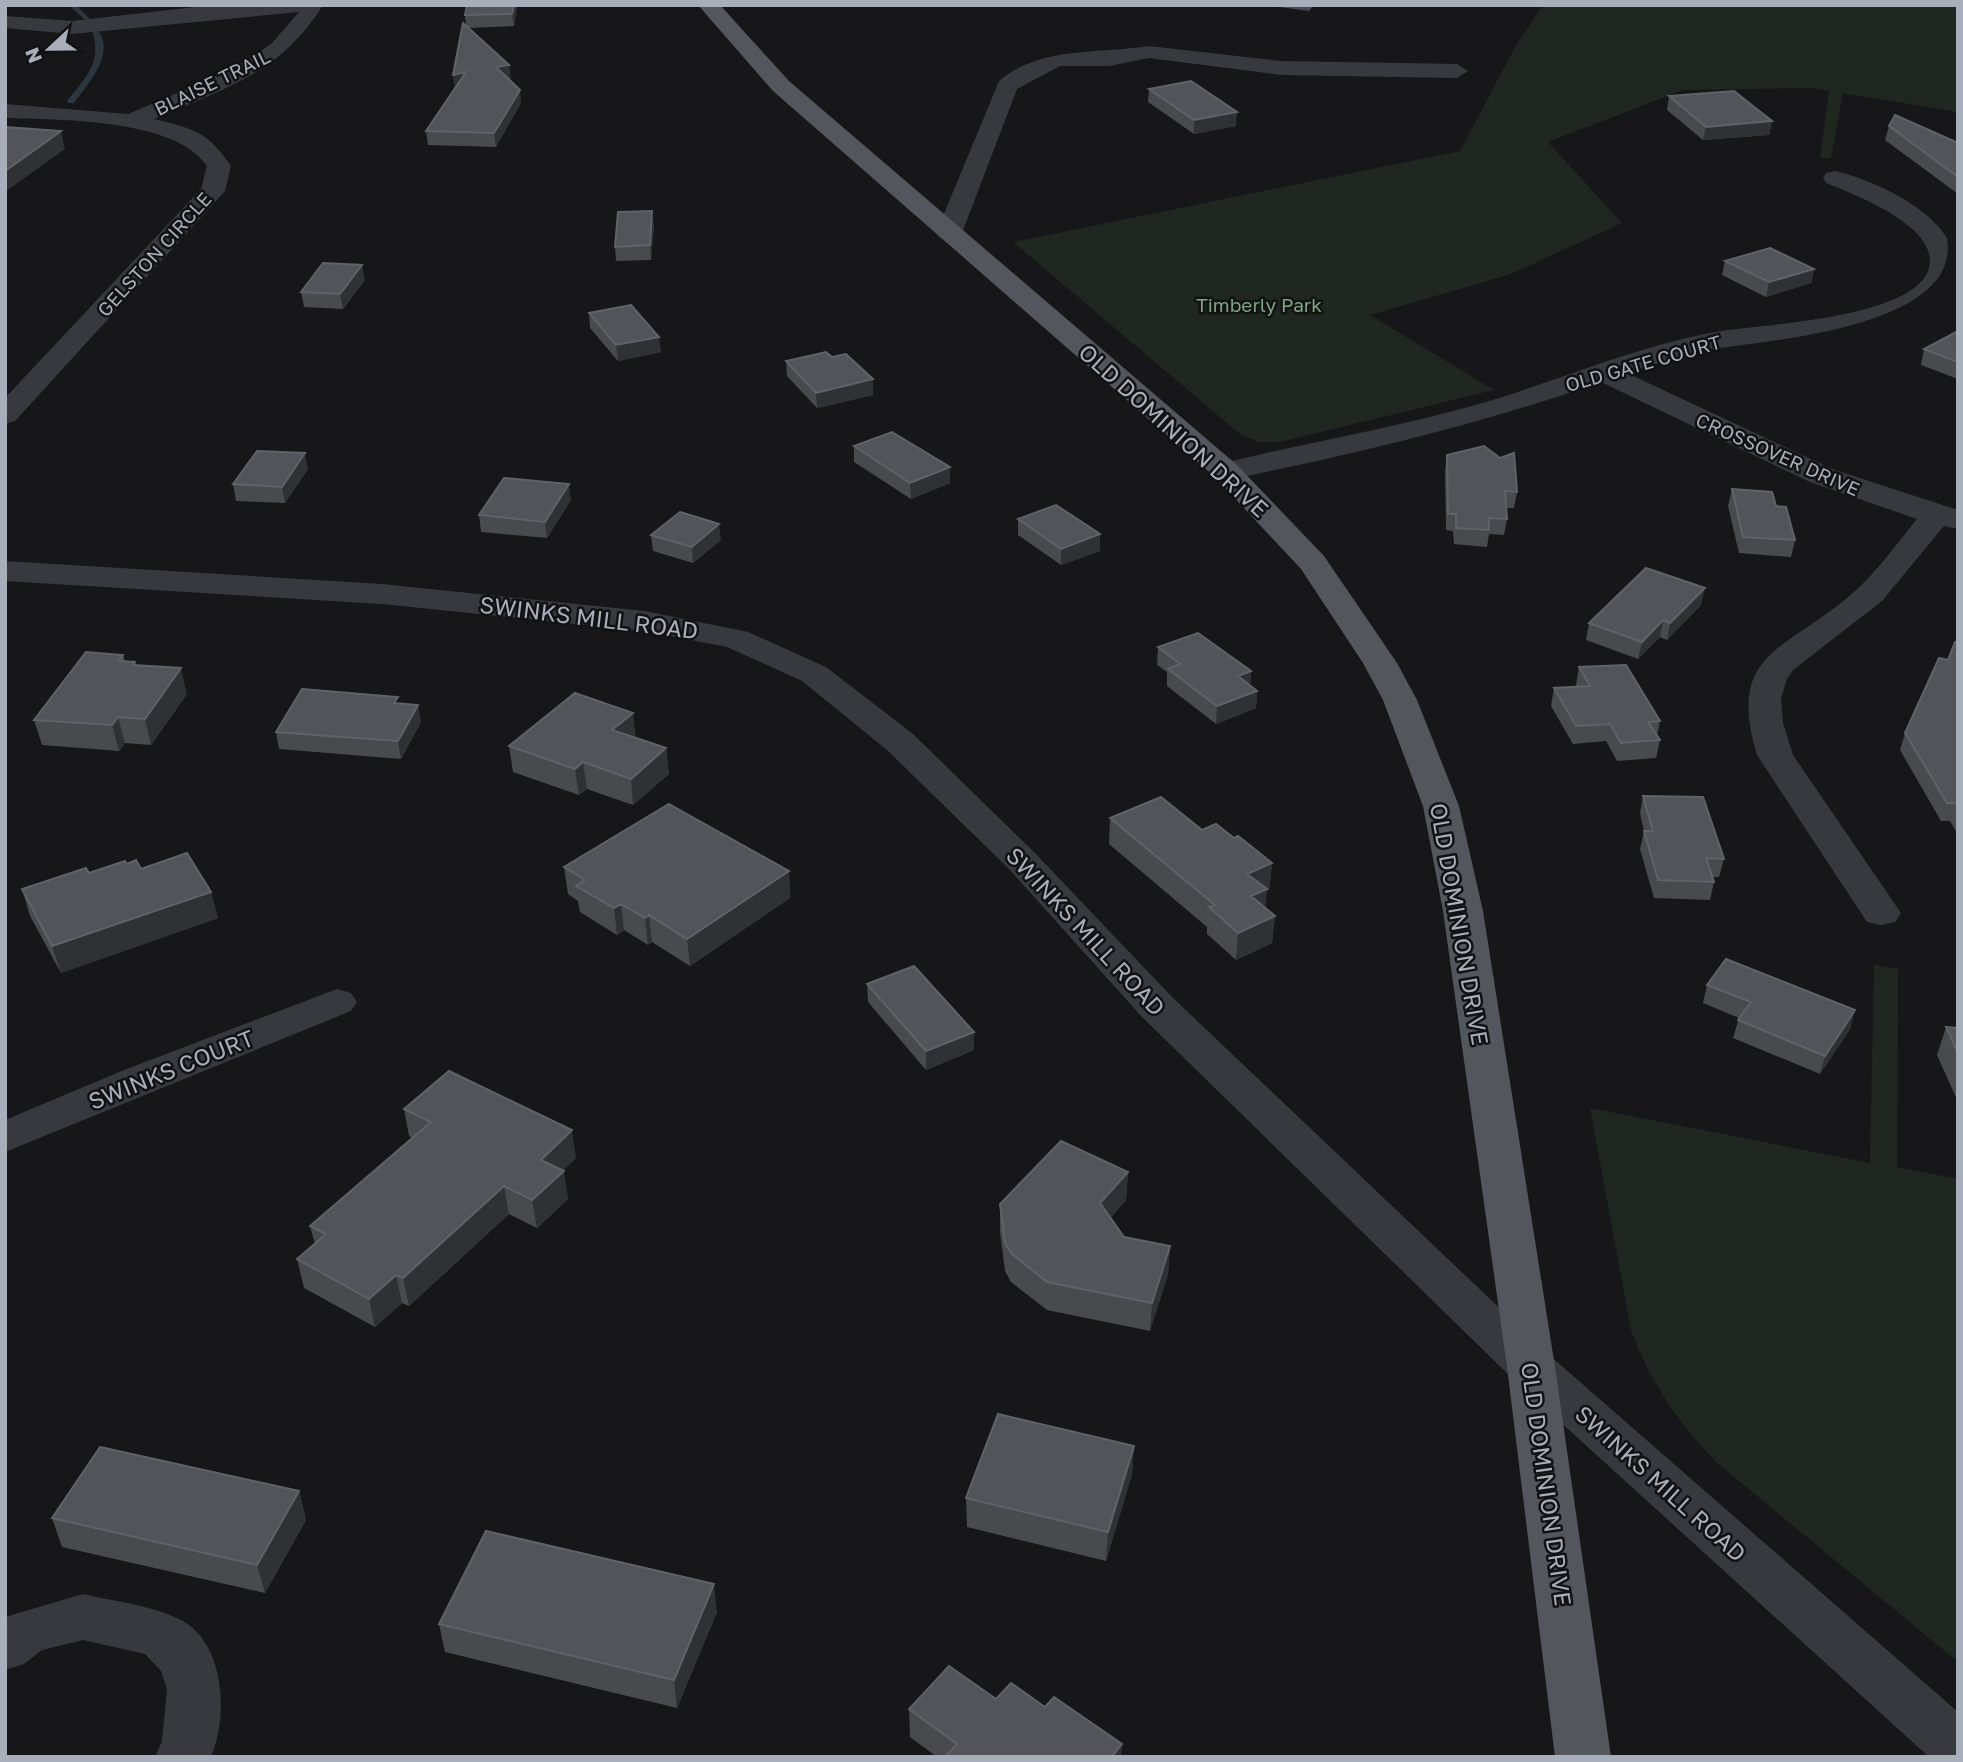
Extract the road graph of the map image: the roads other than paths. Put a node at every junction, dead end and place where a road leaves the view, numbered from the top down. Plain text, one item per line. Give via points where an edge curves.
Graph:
1 (303, 5) edge
2 (313, 5) edge
3 (708, 5) edge
4 (8, 22) dead end
5 (1457, 71) dead end
6 (5, 111) edge
7 (131, 121) junction
8 (1835, 178) dead end
9 (949, 233) junction
10 (1604, 373) junction
11 (5, 415) edge
12 (1226, 471) junction
13 (1947, 517) edge
14 (5, 571) edge
15 (1881, 913) dead end
16 (337, 1002) dead end
17 (5, 1137) edge
18 (1531, 1367) junction
19 (5, 1647) edge
20 (1958, 1747) edge
21 (183, 1757) edge
22 (1583, 1757) edge

1 - 4 street via 67,29
2 - 7 street, BLAISE TRAIL via 298,31 261,61
3 - 9 main road, OLD DOMINION DRIVE via 773,78
5 - 9 street via 1281,68 1149,52 1109,59 1056,60 1007,86
6 - 7 street, GELSTON CIRCLE
7 - 11 street, GELSTON CIRCLE via 205,144 216,154 220,179
8 - 10 street, OLD GATE COURT via 1898,208 1936,238 1943,264 1938,278 1923,293 1911,302 1866,317 1709,341
9 - 12 main road, OLD DOMINION DRIVE
10 - 12 street, OLD GATE COURT via 1447,421
10 - 13 street, CROSSOVER DRIVE via 1824,478
12 - 18 main road, OLD DOMINION DRIVE via 1307,555 1380,663 1400,700 1441,806 1463,911
13 - 15 street via 1858,606 1783,659 1769,679 1762,701 1763,726 1775,755
14 - 18 street, SWINKS MILL ROAD via 382,594 552,610 691,628 736,639 814,674 900,742 1022,861 1157,1007
16 - 17 street, SWINKS COURT
18 - 20 street, SWINKS MILL ROAD
18 - 22 main road, OLD DOMINION DRIVE
19 - 21 street via 27,1631 83,1616 161,1635 185,1659 194,1689 190,1741

